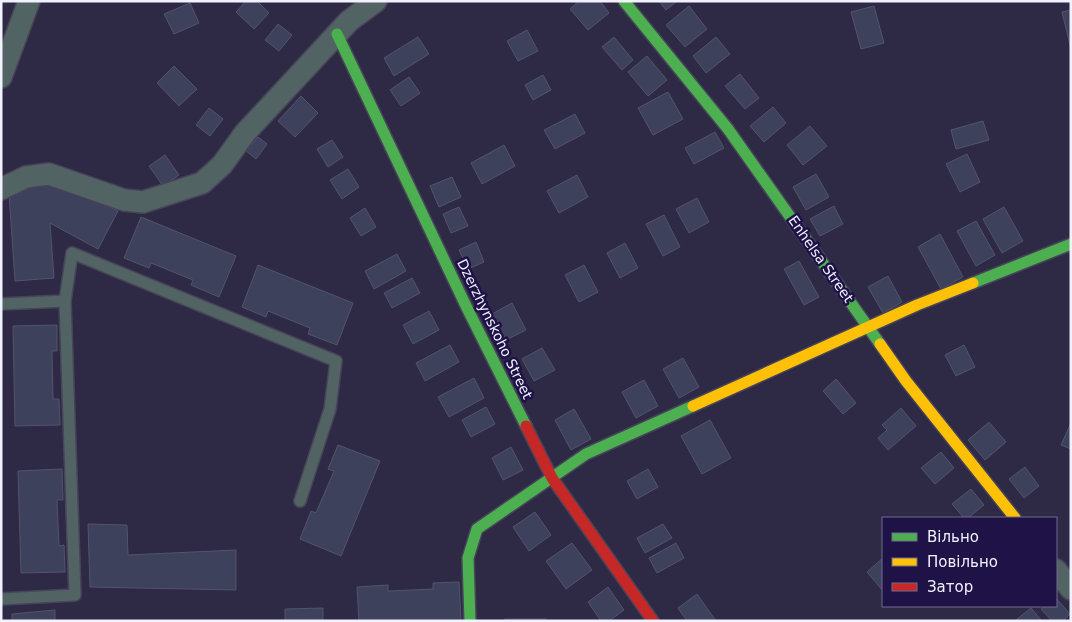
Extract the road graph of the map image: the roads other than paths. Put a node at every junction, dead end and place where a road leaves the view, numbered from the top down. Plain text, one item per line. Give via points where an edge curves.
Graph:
1 (29, 1) edge
2 (376, 1) edge
3 (624, 1) edge
4 (337, 34) junction
5 (1, 76) edge
6 (1, 189) edge
7 (1071, 244) edge
8 (65, 301) junction
9 (1, 304) edge
10 (868, 326) junction
11 (552, 478) junction
12 (300, 501) dead end
13 (1014, 517) edge
14 (1057, 571) edge
15 (1071, 589) edge
16 (1, 599) edge
17 (470, 621) edge
18 (653, 621) edge

1 - 5 street
2 - 4 street
3 - 10 street, Enhelsa Street via 728,129
4 - 6 street via 245,133 222,165 202,183 143,202 124,200 49,174 26,177
4 - 11 street, Dzerzhynskoho Street
7 - 10 street
8 - 9 lane
8 - 12 lane via 72,253 336,361 330,409
8 - 16 lane via 75,595
10 - 11 street via 586,454
10 - 13 street, Enhelsa Street via 906,381
11 - 17 street via 477,529 468,558
11 - 18 street, Dzerzhynskoho Street
14 - 15 street

